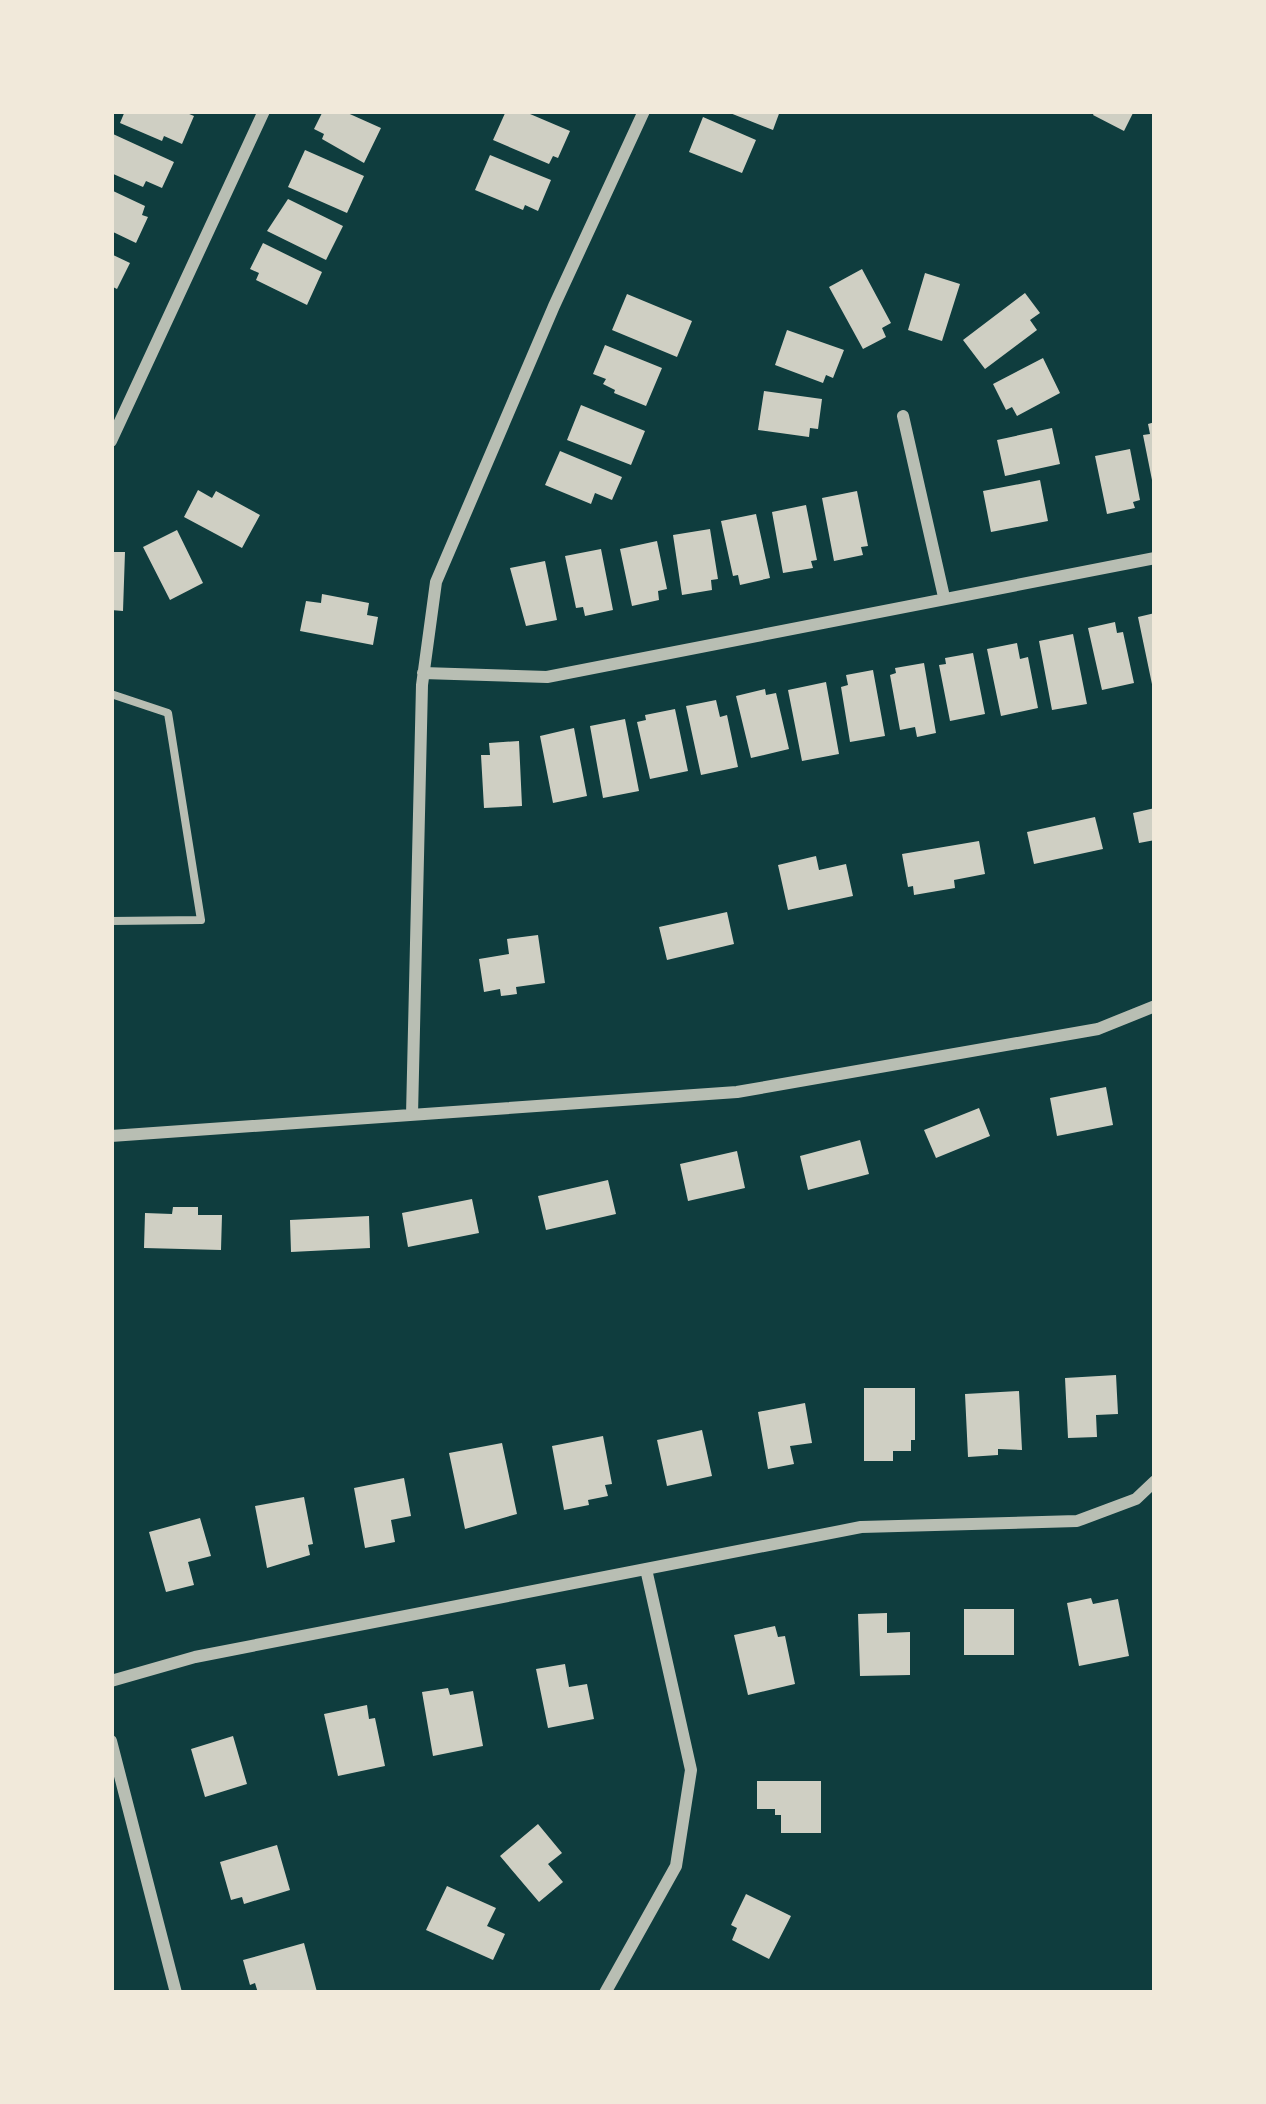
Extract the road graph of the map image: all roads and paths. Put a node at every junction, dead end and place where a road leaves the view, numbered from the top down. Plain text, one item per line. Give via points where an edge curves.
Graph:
1 (264, 111) edge
2 (644, 111) edge
3 (903, 416) dead end
4 (111, 441) edge
5 (1155, 558) edge
6 (944, 597) junction
7 (424, 673) junction
8 (111, 694) edge
9 (111, 921) edge
10 (1155, 1006) edge
11 (412, 1115) junction
12 (111, 1136) edge
13 (1155, 1481) edge
14 (646, 1569) junction
15 (111, 1681) edge
16 (111, 1741) edge
17 (176, 1993) edge
18 (605, 1993) edge

1 - 4 street
2 - 7 street via 436,582
3 - 6 street
5 - 6 street
6 - 7 street via 547,677
7 - 11 street
8 - 9 lane via 168,713 201,920
10 - 11 street via 1098,1028 737,1092
11 - 12 street
13 - 14 street via 1136,1499 1077,1521 861,1527
14 - 15 street via 195,1657
14 - 18 street via 691,1770 676,1866
16 - 17 street

